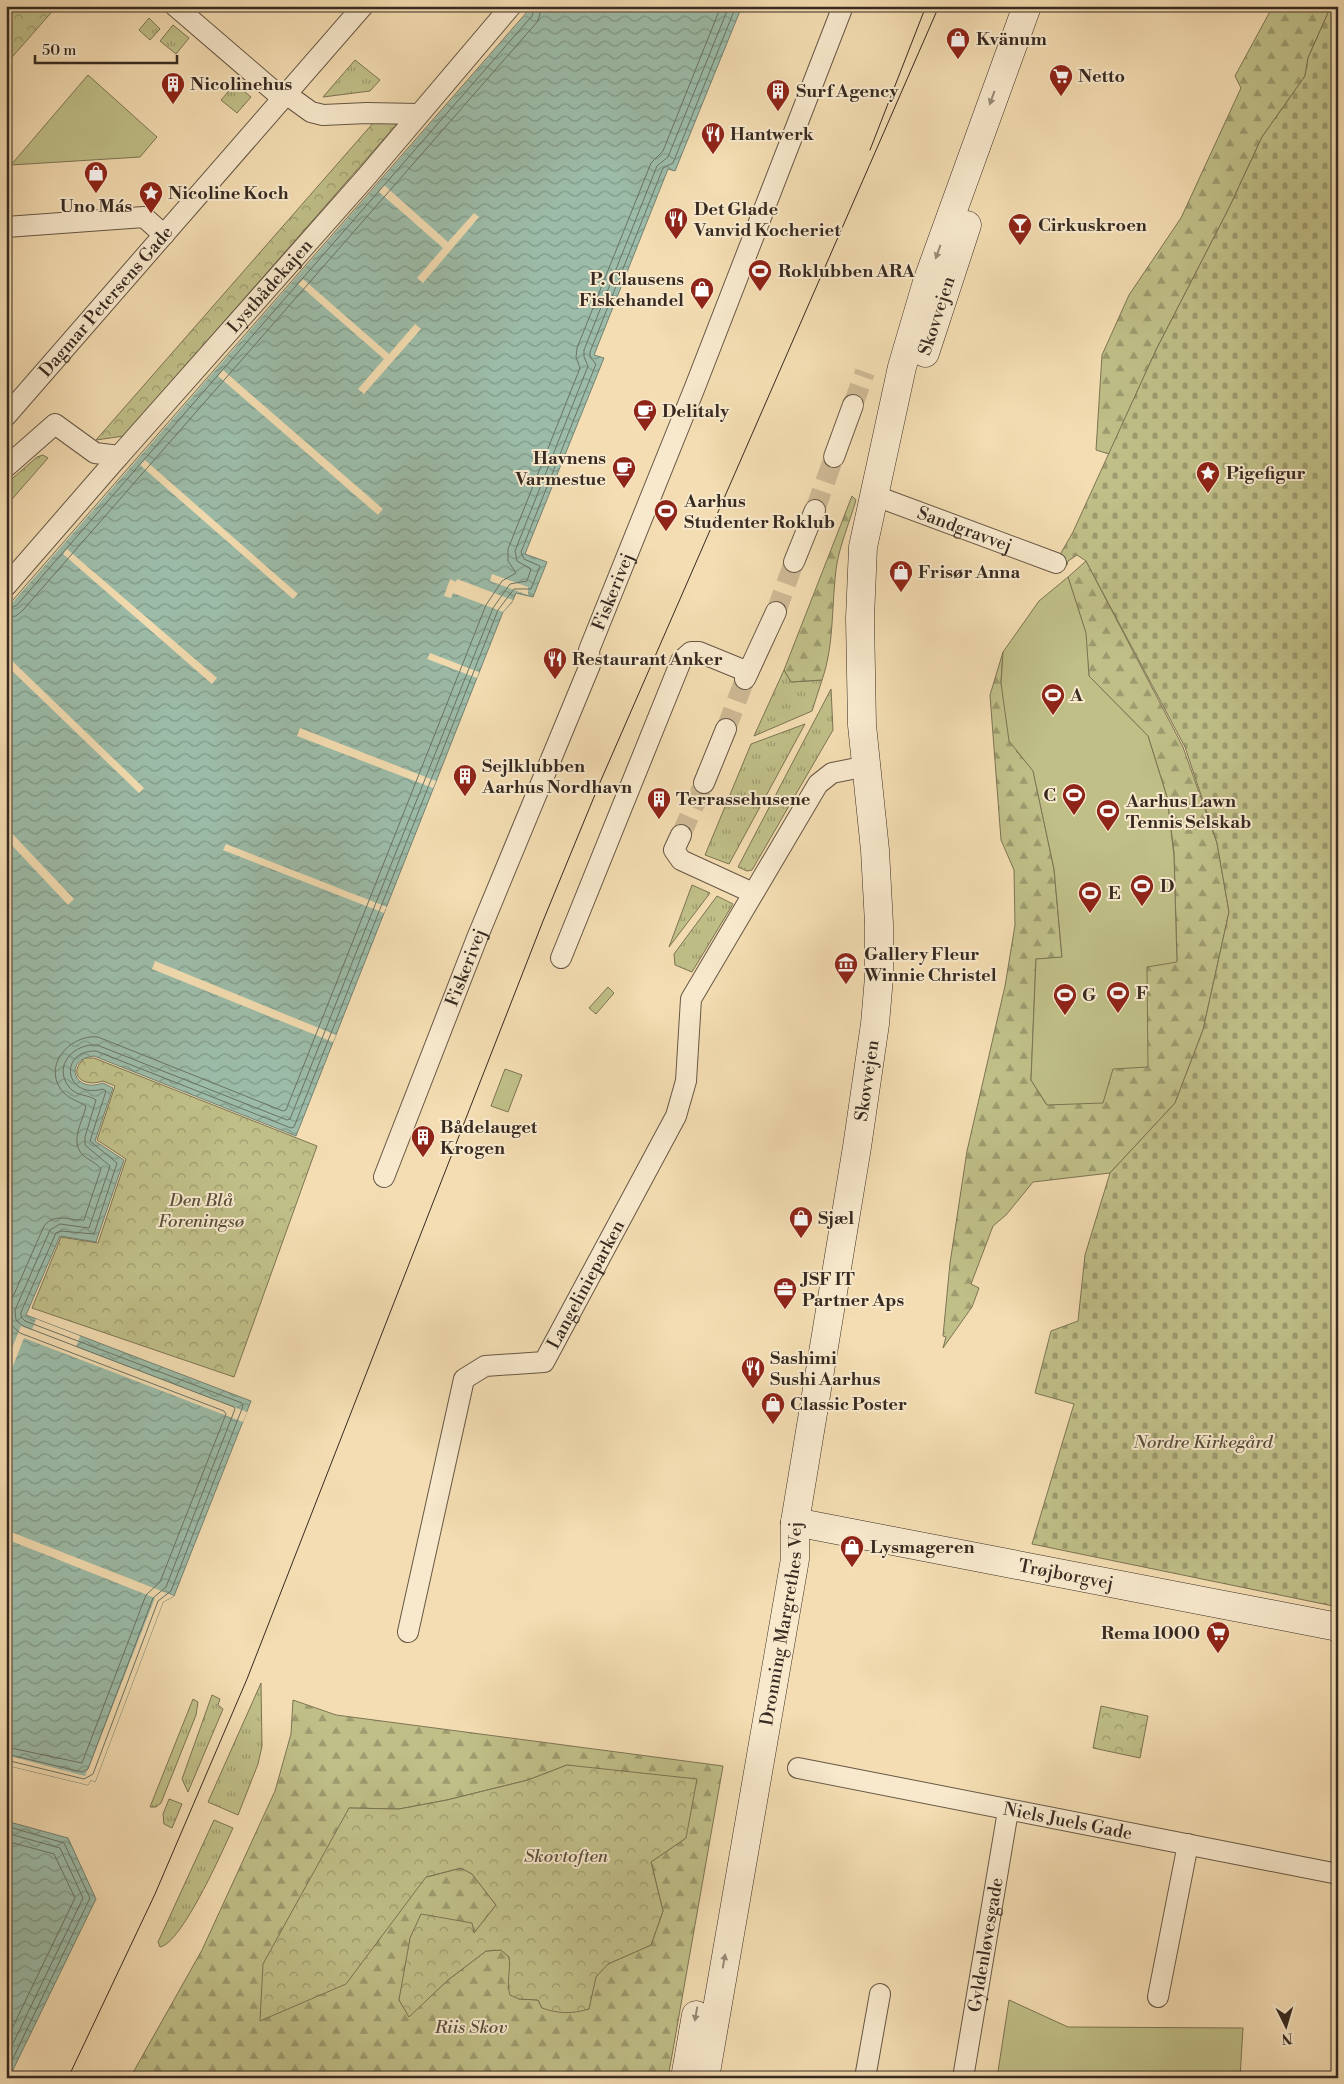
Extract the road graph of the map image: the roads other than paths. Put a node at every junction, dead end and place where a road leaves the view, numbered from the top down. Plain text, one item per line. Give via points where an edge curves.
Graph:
1 (175, 6) edge
2 (363, 6) edge
3 (511, 6) edge
4 (843, 6) edge
5 (1027, 6) edge
6 (1047, 6) edge
7 (284, 96) junction
8 (419, 114) junction
9 (6, 227) edge
10 (164, 235) junction
11 (853, 405) tunnel mouth
12 (6, 416) edge
13 (119, 456) junction
14 (834, 457) tunnel mouth
15 (6, 467) edge
16 (881, 498) junction
17 (815, 510) tunnel mouth
18 (794, 562) tunnel mouth
19 (1056, 563) dead end
20 (6, 586) edge
21 (776, 612) tunnel mouth
22 (726, 729) tunnel mouth
23 (866, 766) junction
24 (704, 783) tunnel mouth
25 (681, 835) tunnel mouth
26 (744, 889) junction
27 (561, 958) dead end
28 (384, 1177) dead end
29 (795, 1522) junction
30 (1338, 1627) edge
31 (408, 1632) dead end
32 (798, 1768) dead end
33 (1008, 1811) junction
34 (1188, 1844) junction
35 (1338, 1874) edge
36 (880, 1994) dead end
37 (1158, 1998) dead end
38 (685, 2078) edge
39 (705, 2078) edge
40 (865, 2078) edge
41 (963, 2078) edge

1 - 7 street
2 - 7 street, Dagmar Petersens Gade
3 - 8 street, Lystbådekajen
4 - 28 street, Fiskerivej via 589,650 590,665 477,938
5 -> 16 street, Skovvejen via 928,282 902,368
6 - 16 street, Skovvejen via 975,200
7 - 8 street via 311,112 323,115
7 - 10 street, Dagmar Petersens Gade
8 - 13 street, Lystbådekajen
9 - 10 street via 144,217
10 - 12 street, Dagmar Petersens Gade
11 - 14 street
13 - 15 street via 95,453 55,424
13 - 20 street, Lystbådekajen
16 - 19 street, Sandgravvej
16 - 23 street, Skovvejen via 862,635 862,725
17 - 18 street
21 - 27 street via 747,675 699,652 690,652 681,661
22 - 24 street
23 - 26 street, Langelinieparken via 832,773 818,784
23 - 29 street, Skovvejen via 880,924 875,1024
25 - 26 street via 674,850 681,860
26 - 31 street, Langelinieparken via 691,999 686,1082 676,1116 544,1362 485,1366 464,1379
29 - 30 street, Trøjborgvej
29 -> 38 street, Dronning Margrethes Vej via 779,1556
39 -> 29 street, Dronning Margrethes Vej via 795,1558
32 - 33 street, Niels Juels Gade
33 - 34 street, Niels Juels Gade
33 - 41 street, Gyldenløvesgade
34 - 35 street, Niels Juels Gade
34 - 37 street
36 - 40 street

